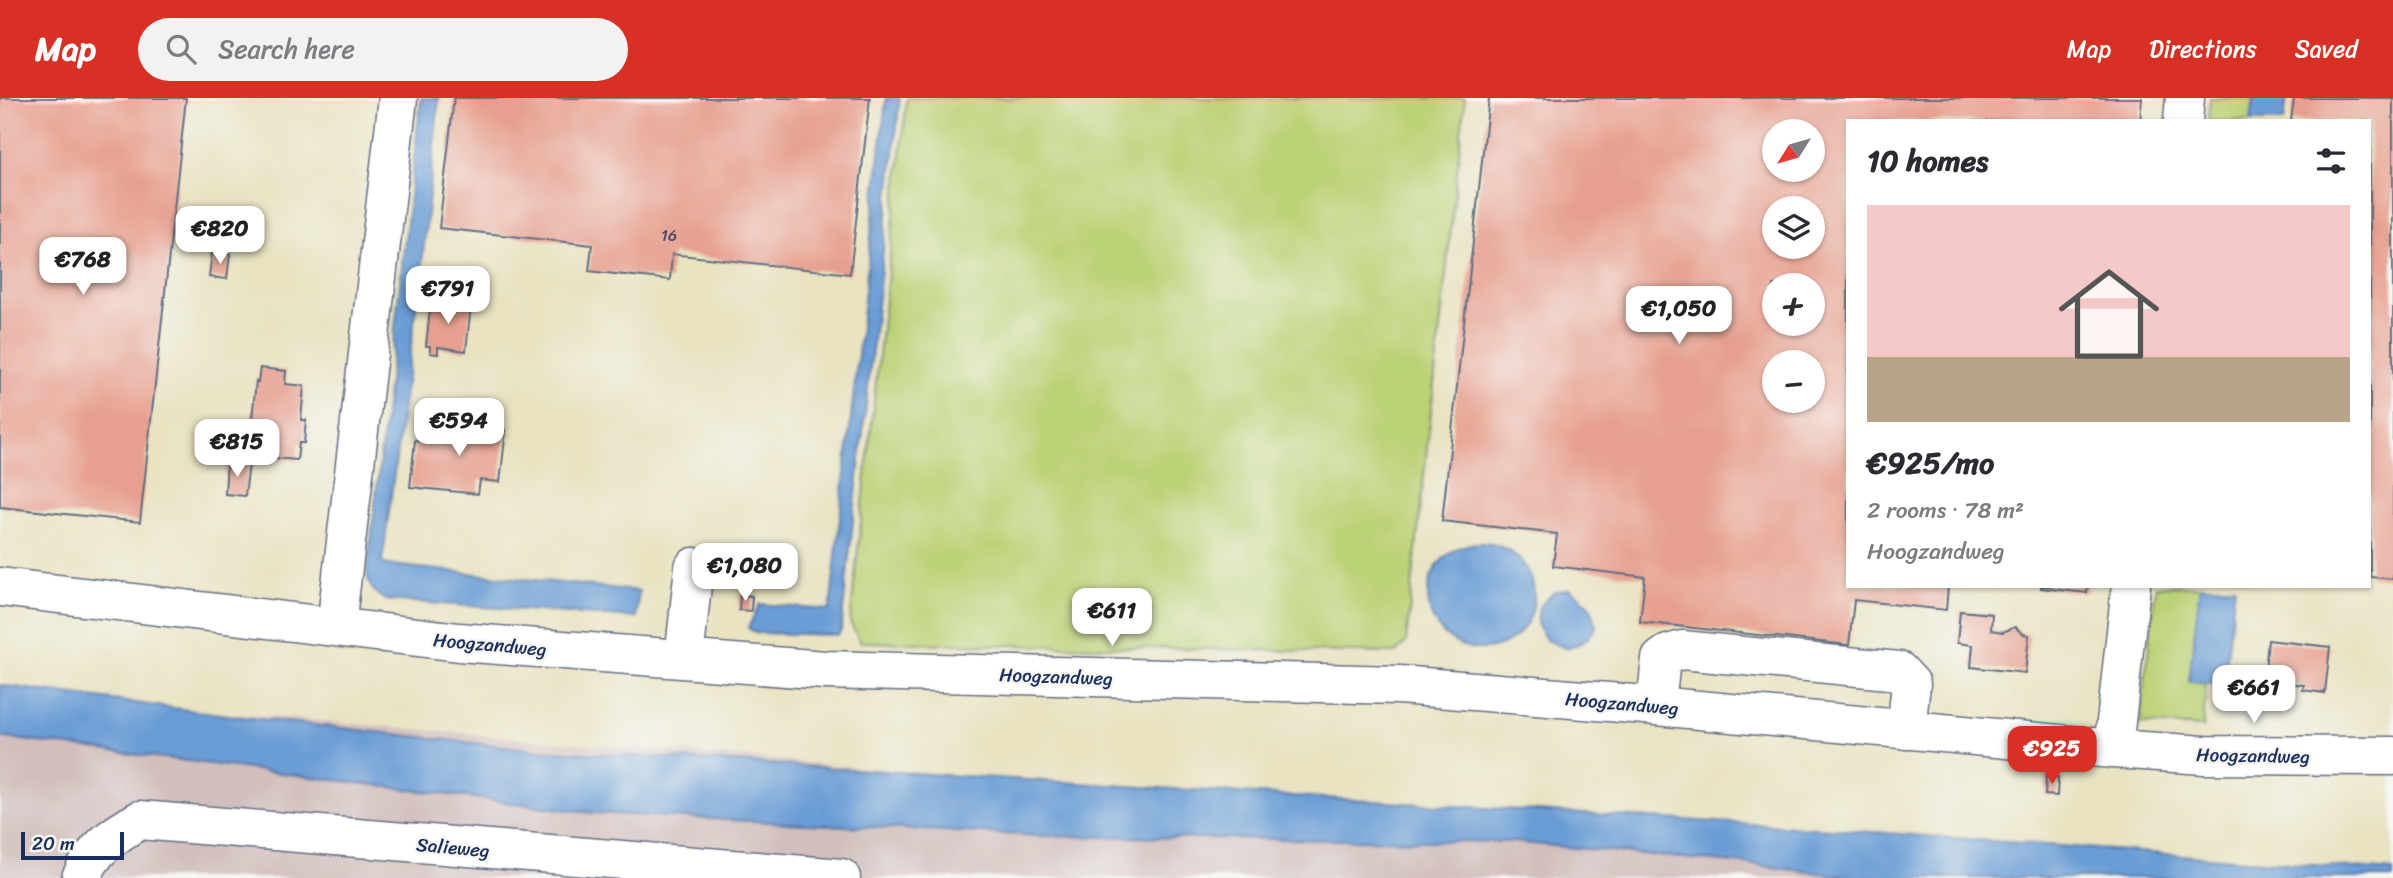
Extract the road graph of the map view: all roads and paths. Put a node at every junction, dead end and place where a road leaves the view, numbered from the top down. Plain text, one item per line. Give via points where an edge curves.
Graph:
1 (398, 98) edge
2 (2185, 98) edge
3 (2183, 119) edge
4 (694, 567) dead end
5 (0, 587) edge
6 (2131, 588) edge
7 (336, 627) junction
8 (684, 659) junction
9 (1656, 705) junction
10 (1906, 730) junction
11 (2113, 749) junction
12 (2393, 756) edge
13 (81, 878) edge
14 (841, 878) edge

1 - 7 street
2 - 3 street
4 - 8 street
5 - 7 street, Hoogzandweg
6 - 11 street
7 - 8 street, Hoogzandweg via 459,642
8 - 9 street, Hoogzandweg via 825,670 1399,685
9 - 10 street, Hoogzandweg
9 - 10 street via 1661,659 1682,650 1899,671 1911,684
10 - 11 street, Hoogzandweg
11 - 12 street, Hoogzandweg via 2205,755
13 - 14 street, Salieweg via 88,861 111,836 139,821

